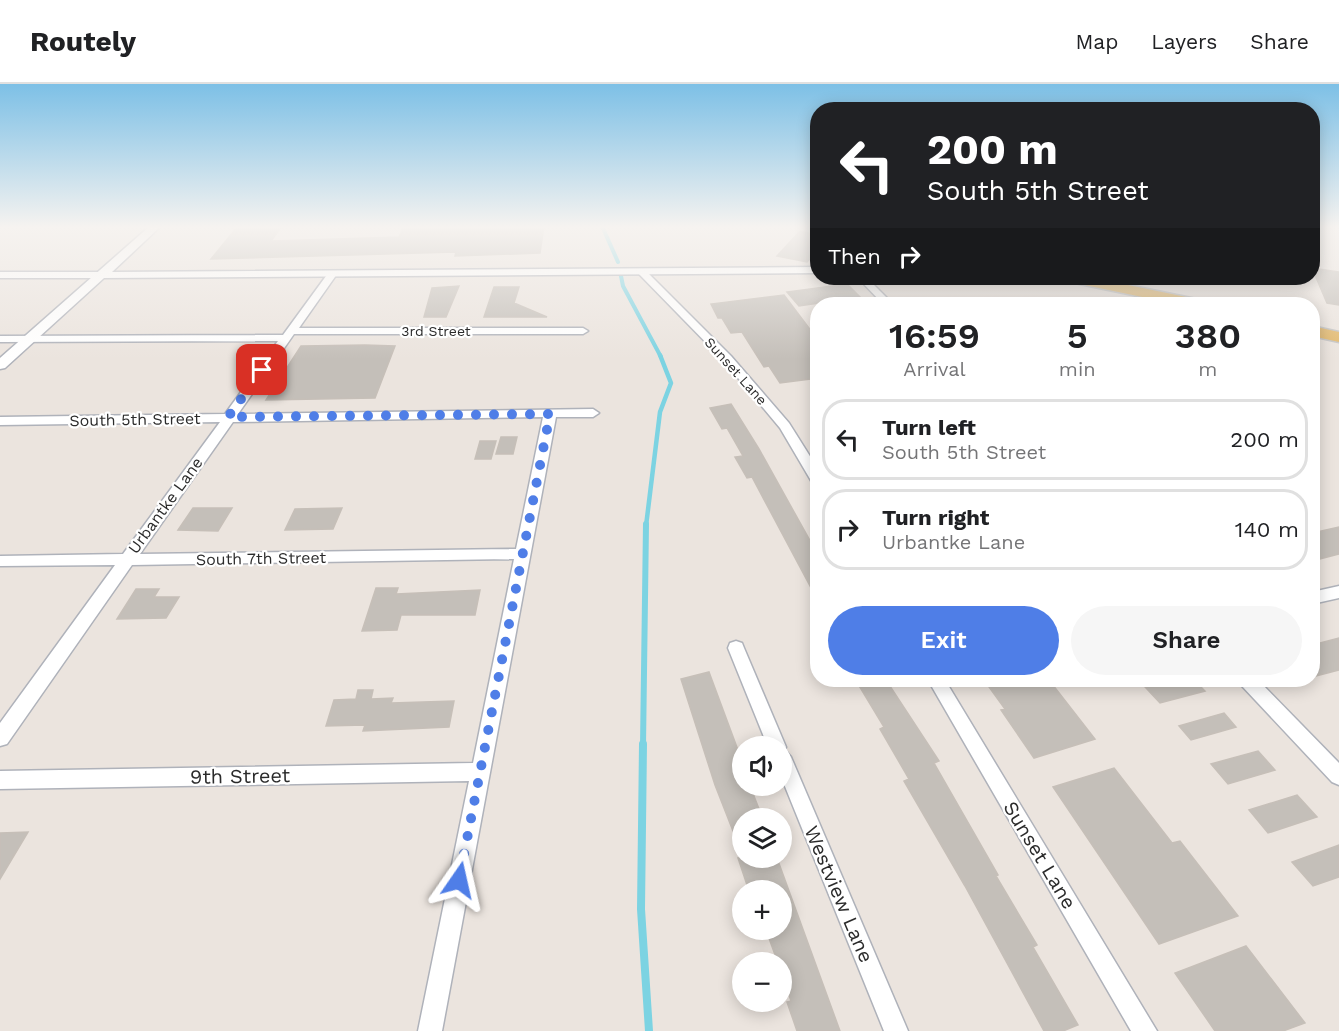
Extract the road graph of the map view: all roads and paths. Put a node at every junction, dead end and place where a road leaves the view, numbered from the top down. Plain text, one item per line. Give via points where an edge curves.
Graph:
1 (105, 270) edge
2 (784, 270) edge
3 (641, 271) junction
4 (332, 274) junction
5 (0, 275) edge
6 (100, 275) junction
7 (869, 285) edge
8 (1108, 285) edge
9 (1121, 285) edge
10 (1131, 290) junction
11 (881, 297) edge
12 (1164, 297) edge
13 (583, 330) dead end
14 (1320, 333) edge
15 (286, 335) junction
16 (1339, 337) edge
17 (31, 338) junction
18 (0, 339) edge
19 (0, 365) edge
20 (593, 413) dead end
21 (550, 414) junction
22 (228, 417) junction
23 (0, 421) edge
24 (810, 468) edge
25 (523, 554) junction
26 (0, 561) edge
27 (125, 561) junction
28 (1339, 592) edge
29 (1320, 596) edge
30 (736, 648) dead end
31 (940, 687) edge
32 (1254, 687) edge
33 (772, 736) edge
34 (0, 738) edge
35 (480, 772) junction
36 (1339, 776) edge
37 (0, 780) edge
38 (792, 781) edge
39 (430, 1031) edge
40 (896, 1031) edge
41 (1145, 1031) edge

1 - 6 street
2 - 3 street
3 - 4 street
3 - 24 street, Sunset Lane via 727,358 785,426
4 - 6 street
4 - 15 street, Urbantke Lane
5 - 6 street
6 - 17 street
7 - 11 street
8 - 10 main road
9 - 10 main road
10 - 12 main road
13 - 15 street, 3rd Street
14 - 16 main road
15 - 17 street, 3rd Street
15 - 22 street, Urbantke Lane
17 - 18 street, 3rd Street
17 - 19 street
20 - 21 street, South 5th Street
21 - 22 street, South 5th Street
21 - 25 street
22 - 23 street, South 5th Street
22 - 27 street, Urbantke Lane
25 - 27 street, South 7th Street
25 - 35 street
26 - 27 street, South 7th Street
27 - 34 street, Urbantke Lane
28 - 29 street
30 - 33 street
31 - 41 street, Sunset Lane
32 - 36 street
35 - 37 street, 9th Street
35 - 39 street
38 - 40 street, Westview Lane

